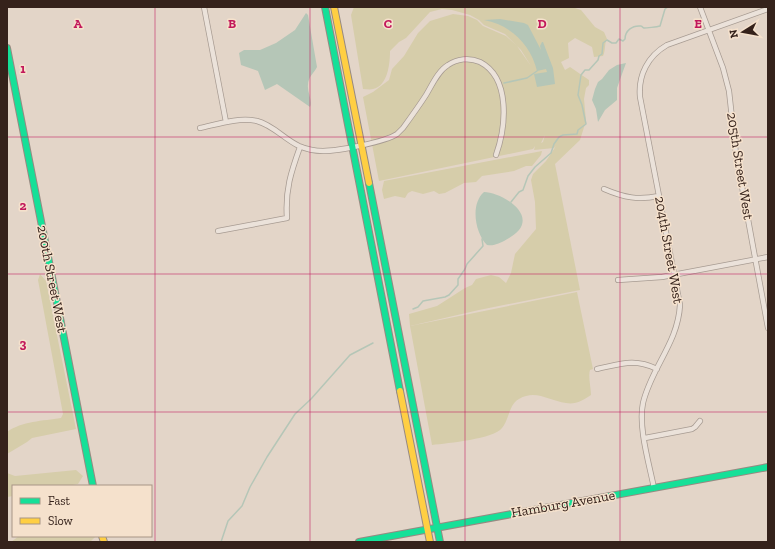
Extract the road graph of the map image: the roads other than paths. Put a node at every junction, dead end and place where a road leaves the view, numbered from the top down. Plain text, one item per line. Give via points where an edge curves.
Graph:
1 (204, 7) edge
2 (325, 7) edge
3 (334, 7) edge
4 (700, 7) edge
5 (768, 9) edge
6 (709, 31) junction
7 (7, 48) edge
8 (226, 122) junction
9 (200, 128) dead end
10 (362, 145) junction
11 (300, 147) junction
12 (353, 147) junction
13 (496, 154) dead end
14 (604, 189) dead end
15 (660, 196) junction
16 (218, 231) dead end
17 (768, 257) edge
18 (756, 259) junction
19 (675, 274) junction
20 (618, 280) dead end
21 (768, 328) edge
22 (597, 369) dead end
23 (657, 369) junction
24 (700, 421) dead end
25 (644, 438) junction
26 (768, 467) edge
27 (93, 485) edge
28 (654, 488) junction
29 (432, 528) junction
30 (361, 542) edge
31 (430, 542) edge
32 (440, 542) edge

1 - 8 street
2 - 12 main road
3 - 10 main road
4 - 6 street, 205th Street West
5 - 6 street, 204th Street West
6 - 15 street, 204th Street West via 670,44 657,52 643,72 641,100
6 - 18 street, 205th Street West via 729,91 736,154
7 - 27 main road, 200th Street West
8 - 9 street
8 - 11 street via 250,120 264,124
10 - 12 street
10 - 13 street via 386,140 398,134 446,66 470,59 485,65 499,84 504,121
10 - 29 main road
11 - 12 street via 323,151
11 - 16 street via 288,181 287,218
12 - 29 main road
14 - 15 street via 634,198
15 - 19 street, 204th Street West
17 - 18 street
18 - 19 street
18 - 21 street, 205th Street West
19 - 20 street
19 - 23 street, 204th Street West via 680,300 679,317 675,332
22 - 23 street via 634,362
23 - 25 street, 204th Street West via 643,402
24 - 25 street via 692,429
25 - 28 street, 204th Street West
26 - 28 main road, Hamburg Avenue
28 - 29 main road, Hamburg Avenue
29 - 30 main road, Hamburg Avenue
29 - 31 main road
29 - 32 main road

